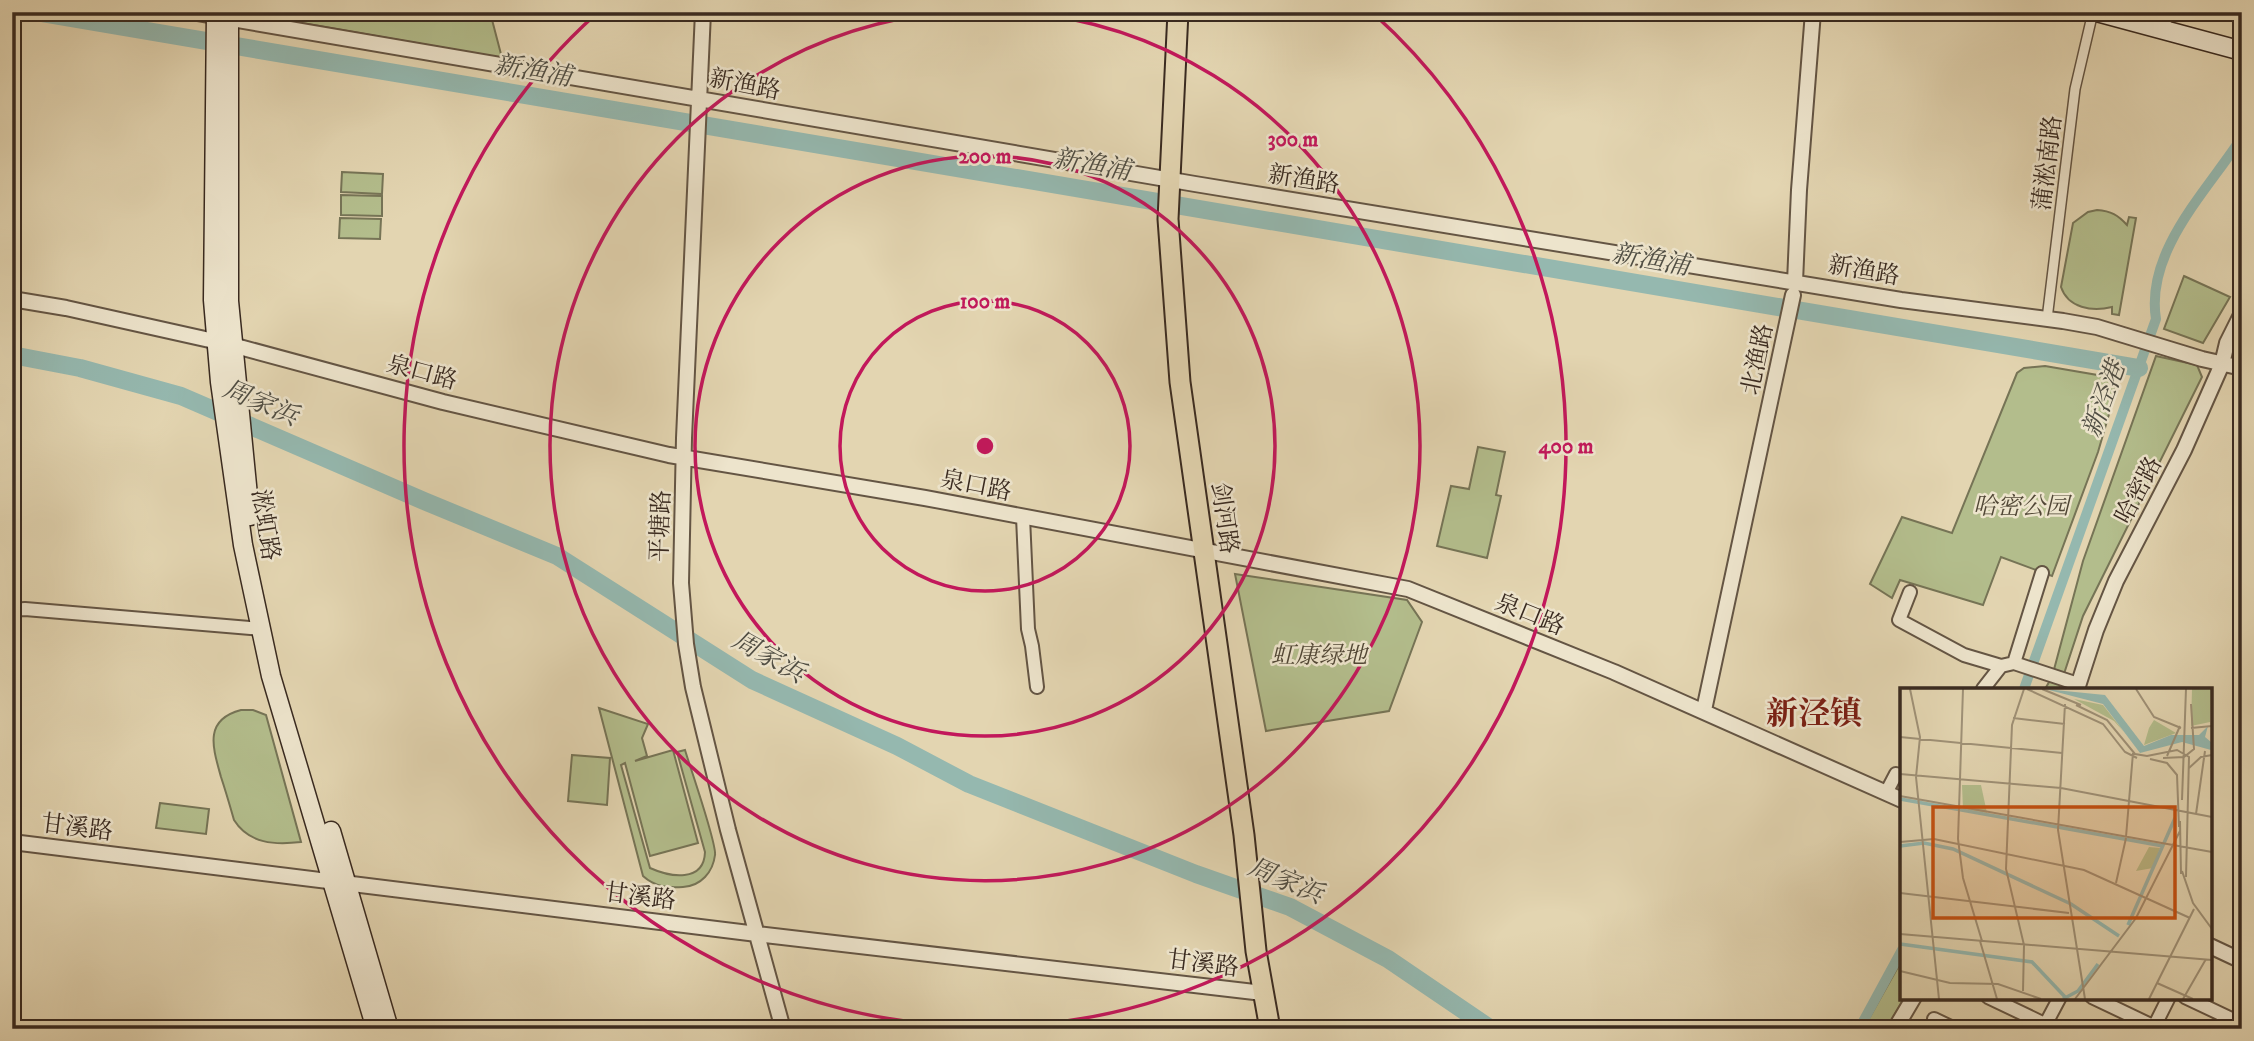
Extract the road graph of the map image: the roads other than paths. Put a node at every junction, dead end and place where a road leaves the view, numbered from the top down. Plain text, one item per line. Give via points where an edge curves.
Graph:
1 (191, 12) edge
2 (703, 12) edge
3 (1178, 12) edge
4 (1813, 12) edge
5 (2095, 12) edge
6 (2164, 12) edge
7 (222, 21) edge
8 (2166, 32) junction
9 (2242, 51) edge
10 (698, 105) junction
11 (1168, 179) junction
12 (1794, 288) junction
13 (12, 299) edge
14 (2242, 313) edge
15 (2047, 319) junction
16 (224, 344) junction
17 (2222, 364) junction
18 (2242, 368) edge
19 (236, 445) junction
20 (685, 458) junction
21 (1023, 517) junction
22 (1205, 549) junction
23 (2042, 573) dead end
24 (1910, 592) dead end
25 (12, 611) edge
26 (261, 629) junction
27 (2007, 665) junction
28 (1037, 687) dead end
29 (2078, 687) edge
30 (1984, 688) edge
31 (1704, 710) junction
32 (1900, 775) edge
33 (1886, 793) junction
34 (1900, 799) edge
35 (12, 842) edge
36 (340, 882) junction
37 (757, 934) junction
38 (2212, 947) edge
39 (2242, 961) edge
40 (1263, 993) junction
41 (1913, 999) edge
42 (1992, 999) edge
43 (2059, 999) edge
44 (2096, 999) edge
45 (2168, 999) edge
46 (2189, 999) edge
47 (1934, 1019) dead end
48 (2242, 1024) edge
49 (2048, 1027) edge
50 (2155, 1028) edge
51 (376, 1029) edge
52 (389, 1029) edge
53 (783, 1029) edge
54 (1270, 1029) edge
55 (1895, 1029) edge
56 (1955, 1029) edge

1 - 7 street, 新渔路
2 - 10 street, 平塘路
3 - 11 main road, 剑河路
4 - 12 street, 北渔路
5 - 8 main road
5 - 15 street, 蒲淞南路 via 2075,89
6 - 8 street
7 - 10 street, 新渔路
7 - 16 main road, 淞虹路 via 213,300
8 - 9 main road
10 - 11 street, 新渔路
10 - 20 street, 平塘路
11 - 12 street, 新渔路
11 - 22 main road, 剑河路 via 1180,383
12 - 15 street, 新渔路
12 - 31 street, 北渔路
13 - 16 street, 泉口路
14 - 17 street, 哈密路
15 - 17 street, 新渔路 via 2097,327
16 - 19 main road, 淞虹路
16 - 20 street, 泉口路 via 443,402
17 - 18 street, 新渔路
17 - 29 street, 哈密路 via 2184,450 2116,581
19 - 26 main road, 淞虹路 via 243,545
19 - 36 main road, 淞虹路 via 280,669
20 - 21 street, 泉口路
20 - 37 street, 平塘路 via 681,583 686,645 716,783
21 - 22 street, 泉口路
21 - 28 street via 1028,629
22 - 31 street, 泉口路 via 1408,589
22 - 40 main road, 剑河路
23 - 27 street
24 - 27 street via 1899,620 1964,655
25 - 26 street
26 - 36 main road, 淞虹路 via 271,677
27 - 29 street
27 - 30 street
31 - 33 street, 泉口路
32 - 33 street via 1896,774
33 - 34 street, 泉口路
35 - 36 street, 甘溪路
36 - 37 street, 甘溪路
36 - 51 main road, 淞虹路
36 - 52 main road, 淞虹路
37 - 40 street, 甘溪路
37 - 53 street, 平塘路
38 - 39 street
40 - 54 main road, 剑河路
41 - 55 street
42 - 49 street
43 - 49 street
44 - 50 street
45 - 50 street
46 - 48 street
47 - 56 street

